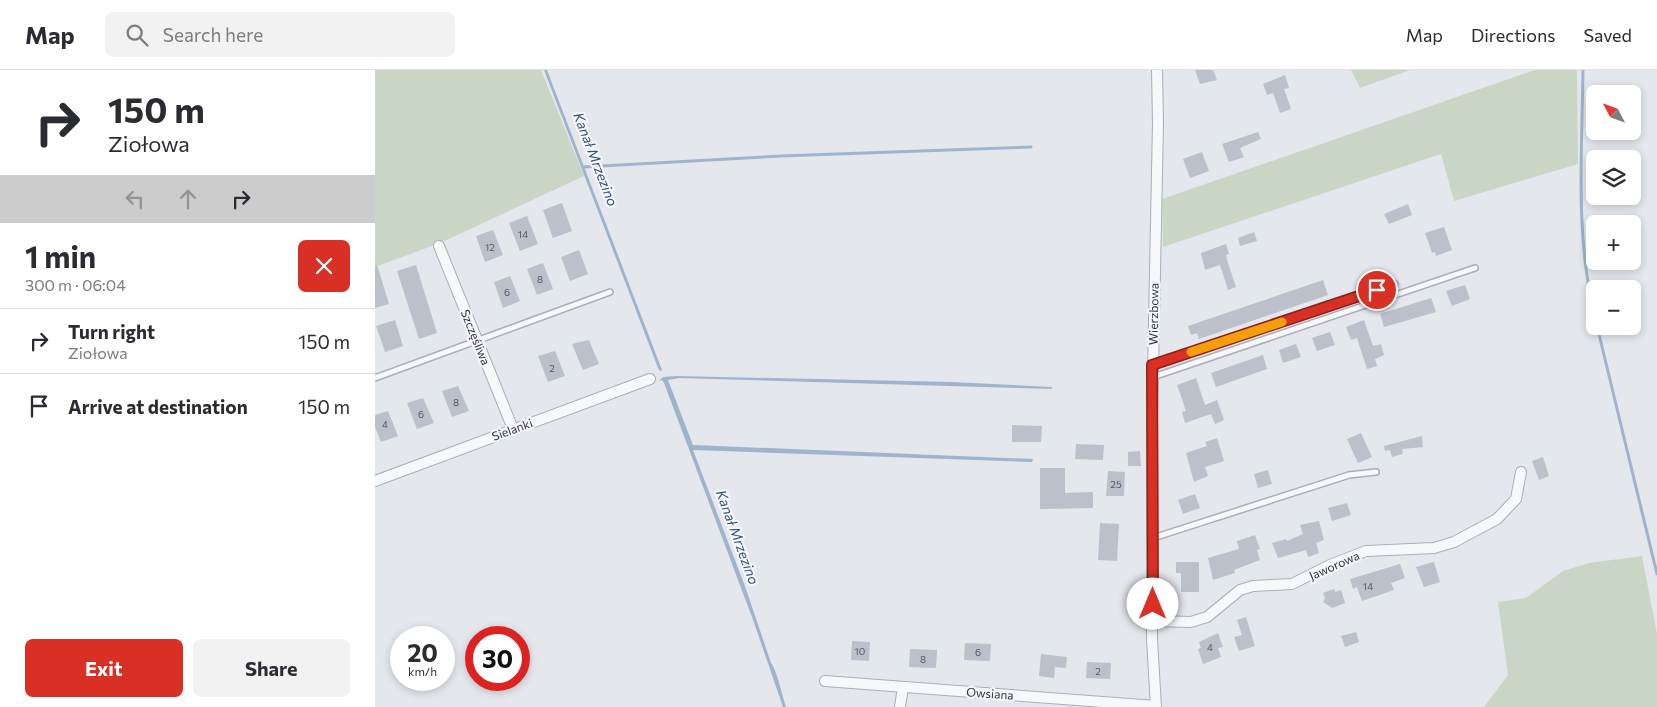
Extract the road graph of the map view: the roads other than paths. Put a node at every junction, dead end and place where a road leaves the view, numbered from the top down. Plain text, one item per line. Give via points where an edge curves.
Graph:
1 (1157, 70) edge
2 (439, 246) dead end
3 (1475, 268) dead end
4 (1395, 284) dead end
5 (610, 292) dead end
6 (477, 341) junction
7 (1152, 365) junction
8 (375, 378) edge
9 (1152, 378) junction
10 (650, 379) dead end
11 (513, 429) junction
12 (1376, 472) dead end
13 (1521, 472) dead end
14 (375, 481) edge
15 (1153, 538) junction
16 (1152, 621) junction
17 (825, 681) dead end
18 (903, 687) junction
19 (1156, 706) edge
20 (900, 707) edge

1 - 7 street, Wierzbowa
2 - 6 street, Szczęśliwa
3 - 9 lane
4 - 7 lane
5 - 6 lane
6 - 8 lane
6 - 11 street, Szczęśliwa
7 - 9 street, Wierzbowa
9 - 15 street, Wierzbowa
10 - 11 street, Sielanki
11 - 14 street, Sielanki
12 - 15 lane via 1349,475
13 - 16 street, Jaworowa via 1516,499 1497,519 1453,542 1434,548 1365,551 1292,584 1240,590 1207,617 1191,622
15 - 16 street, Wierzbowa
16 - 19 street, Wierzbowa
17 - 18 street, Owsiana
18 - 19 street, Owsiana
18 - 20 street

